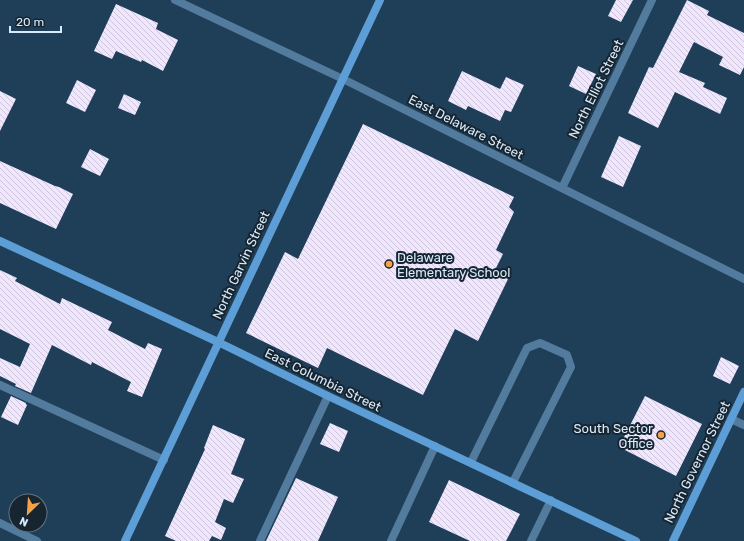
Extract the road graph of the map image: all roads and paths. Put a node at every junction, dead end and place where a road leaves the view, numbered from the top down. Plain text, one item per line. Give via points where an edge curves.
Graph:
1 (175, 0) edge
2 (380, 0) edge
3 (652, 0) edge
4 (343, 79) junction
5 (562, 188) junction
6 (0, 241) edge
7 (744, 279) edge
8 (218, 342) junction
9 (0, 385) edge
10 (744, 392) edge
11 (328, 396) junction
12 (731, 419) junction
13 (744, 425) edge
14 (435, 446) junction
15 (164, 460) junction
16 (471, 462) junction
17 (513, 482) junction
18 (551, 500) junction
19 (0, 524) edge
20 (37, 541) edge
21 (125, 541) edge
22 (260, 541) edge
23 (391, 541) edge
24 (531, 541) edge
25 (636, 541) edge
26 (673, 541) edge

1 - 4 street, East Delaware Street
2 - 4 main road, North Garvin Street
3 - 5 street, North Elliot Street
4 - 5 street, East Delaware Street
4 - 8 main road, North Garvin Street
5 - 7 street, East Delaware Street
6 - 8 main road, East Columbia Street
8 - 11 main road, East Columbia Street
8 - 15 main road, North Garvin Street
9 - 15 street
10 - 12 main road, North Governor Street
11 - 14 main road, East Columbia Street
11 - 22 street
12 - 13 street
12 - 26 main road, North Governor Street
14 - 16 main road, East Columbia Street
14 - 23 street
15 - 21 main road, North Garvin Street
16 - 17 main road, East Columbia Street
16 - 17 street via 527,348 540,343 567,355 571,367
17 - 18 main road, East Columbia Street
18 - 24 street
18 - 25 main road, East Columbia Street
19 - 20 street

